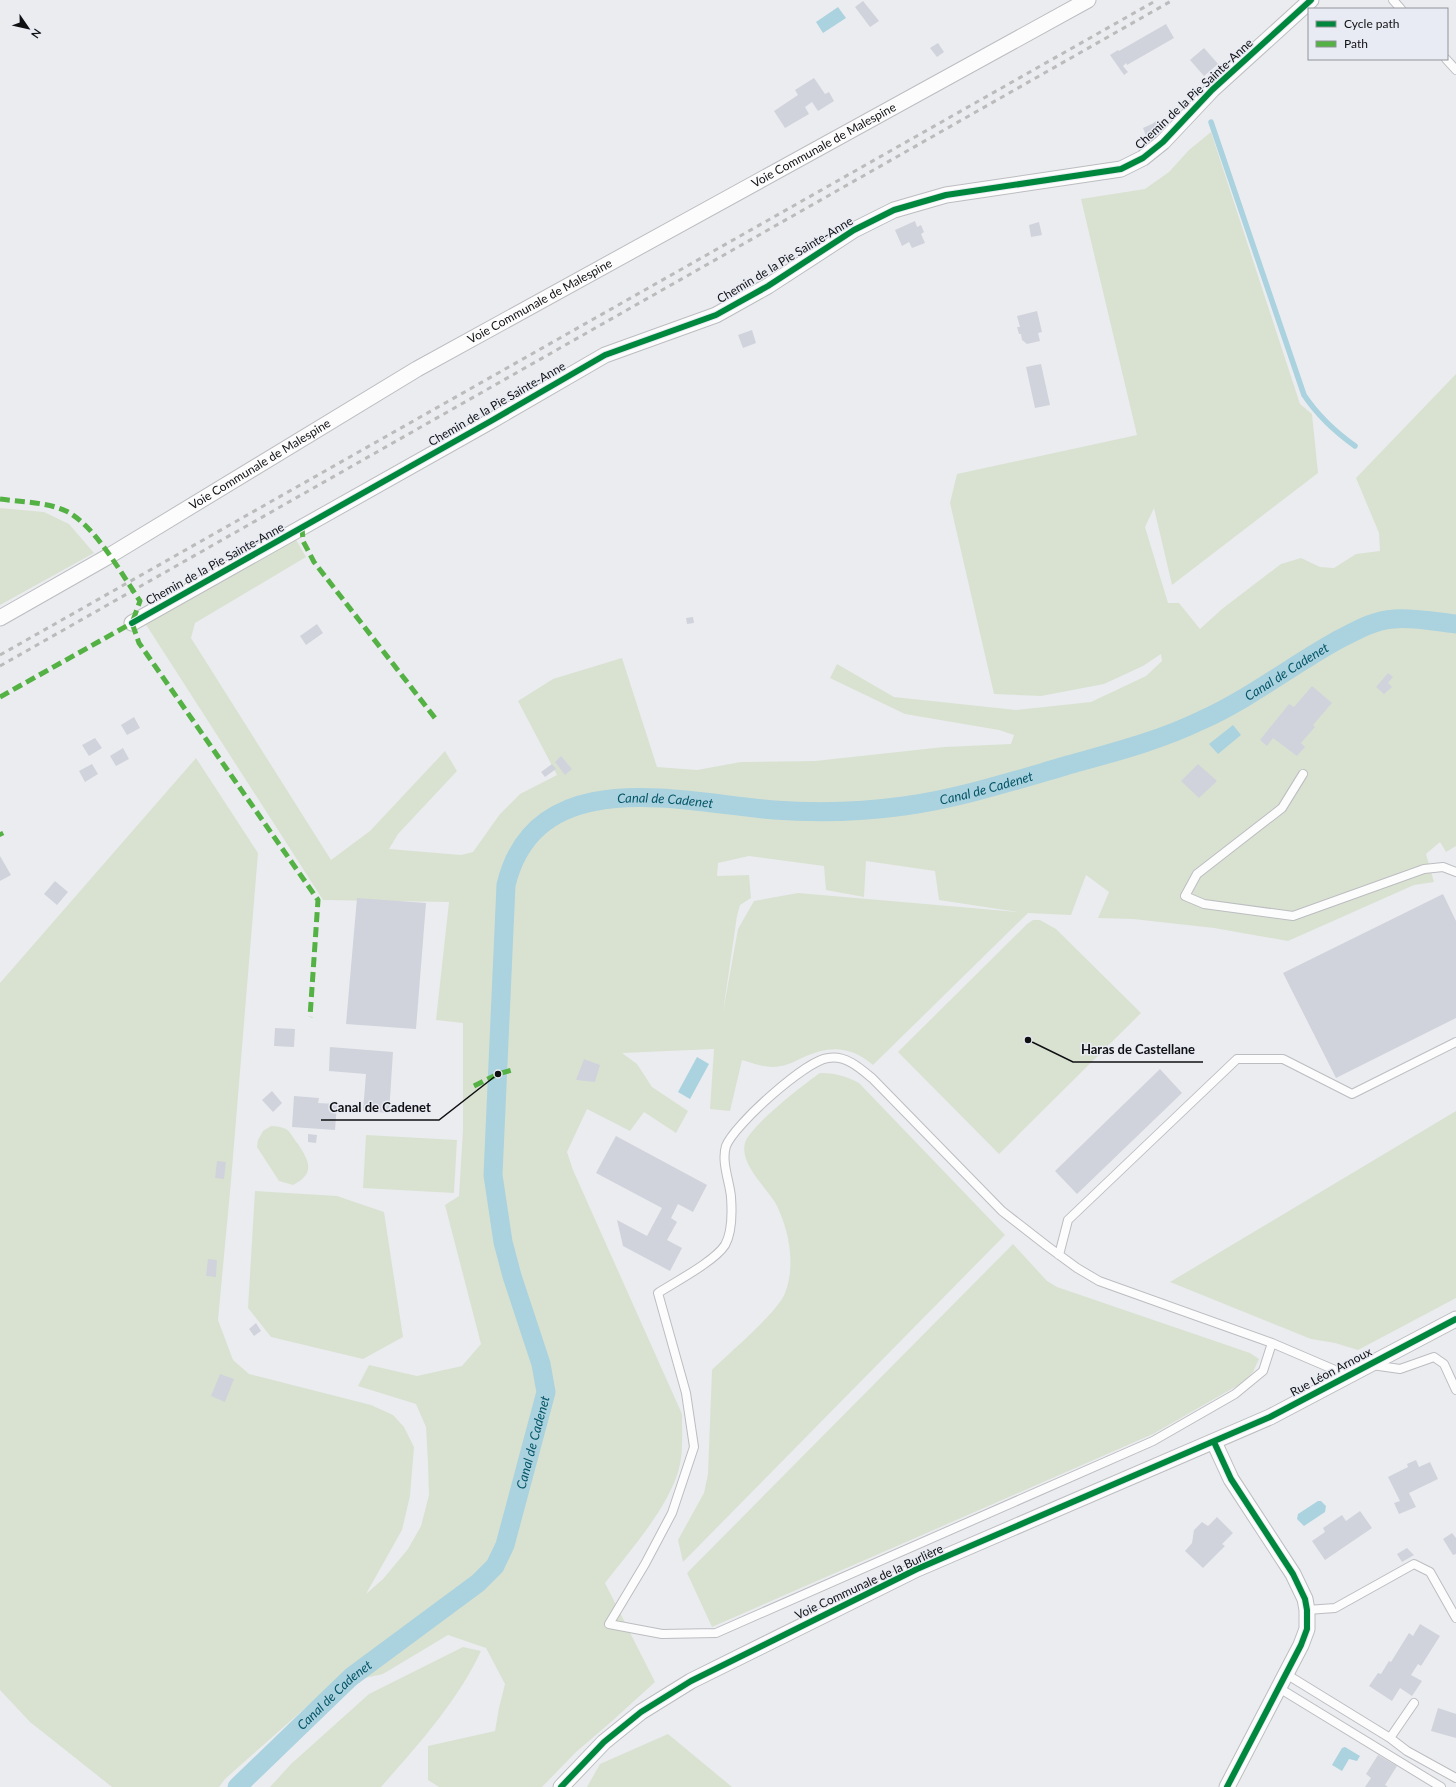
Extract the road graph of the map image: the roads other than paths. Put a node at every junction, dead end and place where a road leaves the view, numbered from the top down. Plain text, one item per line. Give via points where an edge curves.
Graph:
1 (1088, 0) edge
2 (1311, 0) edge
3 (1393, 0) edge
4 (1400, 8) edge
5 (1447, 60) edge
6 (1456, 70) edge
7 (0, 618) edge
8 (132, 623) dead end
9 (1303, 774) dead end
10 (1456, 872) edge
11 (1456, 1042) edge
12 (1059, 1255) junction
13 (1456, 1319) edge
14 (1272, 1343) junction
15 (1369, 1365) junction
16 (1349, 1376) junction
17 (1456, 1390) edge
18 (1214, 1442) junction
19 (1307, 1610) junction
20 (1456, 1618) edge
21 (1286, 1674) junction
22 (1279, 1688) junction
23 (1414, 1703) dead end
24 (1390, 1738) junction
25 (1456, 1778) edge
26 (561, 1787) edge
27 (1227, 1787) edge
28 (1441, 1787) edge

1 - 7 street, Voie Communale de Malespine via 417,369 115,552
2 - 8 street, Chemin de la Pie Sainte-Anne via 1212,90 1163,142 1143,158 1121,169 946,194 894,210 854,230 768,286 716,315 605,355
3 - 4 lane
5 - 6 lane
9 - 10 lane via 1282,808 1197,874 1184,896 1204,904 1293,916 1424,869 1442,867
11 - 12 lane via 1352,1094 1283,1059 1237,1059 1068,1220
12 - 14 lane via 1099,1281
12 - 14 lane via 1002,1211 860,1068 840,1058 828,1058 812,1063 786,1082 734,1134 726,1147 725,1172 731,1197 730,1228 725,1245 710,1260 658,1293 686,1393 694,1447 672,1513 609,1624 662,1634 716,1633 1154,1441 1235,1394 1263,1371
13 - 15 street, Rue Léon Arnoux
14 - 16 lane
15 - 16 street, Rue Léon Arnoux
15 - 17 lane via 1400,1369 1434,1357 1444,1364
16 - 18 street, Rue Léon Arnoux via 1270,1417
18 - 19 street via 1231,1479 1293,1574 1305,1599
18 - 26 street, Voie Communale de la Burlière via 917,1569 691,1681 641,1712 604,1742
19 - 20 lane via 1335,1608 1414,1564 1430,1572
19 - 21 street via 1307,1629
21 - 22 street
21 - 24 lane
22 - 27 street
22 - 28 lane
23 - 24 lane
24 - 25 lane via 1407,1751

